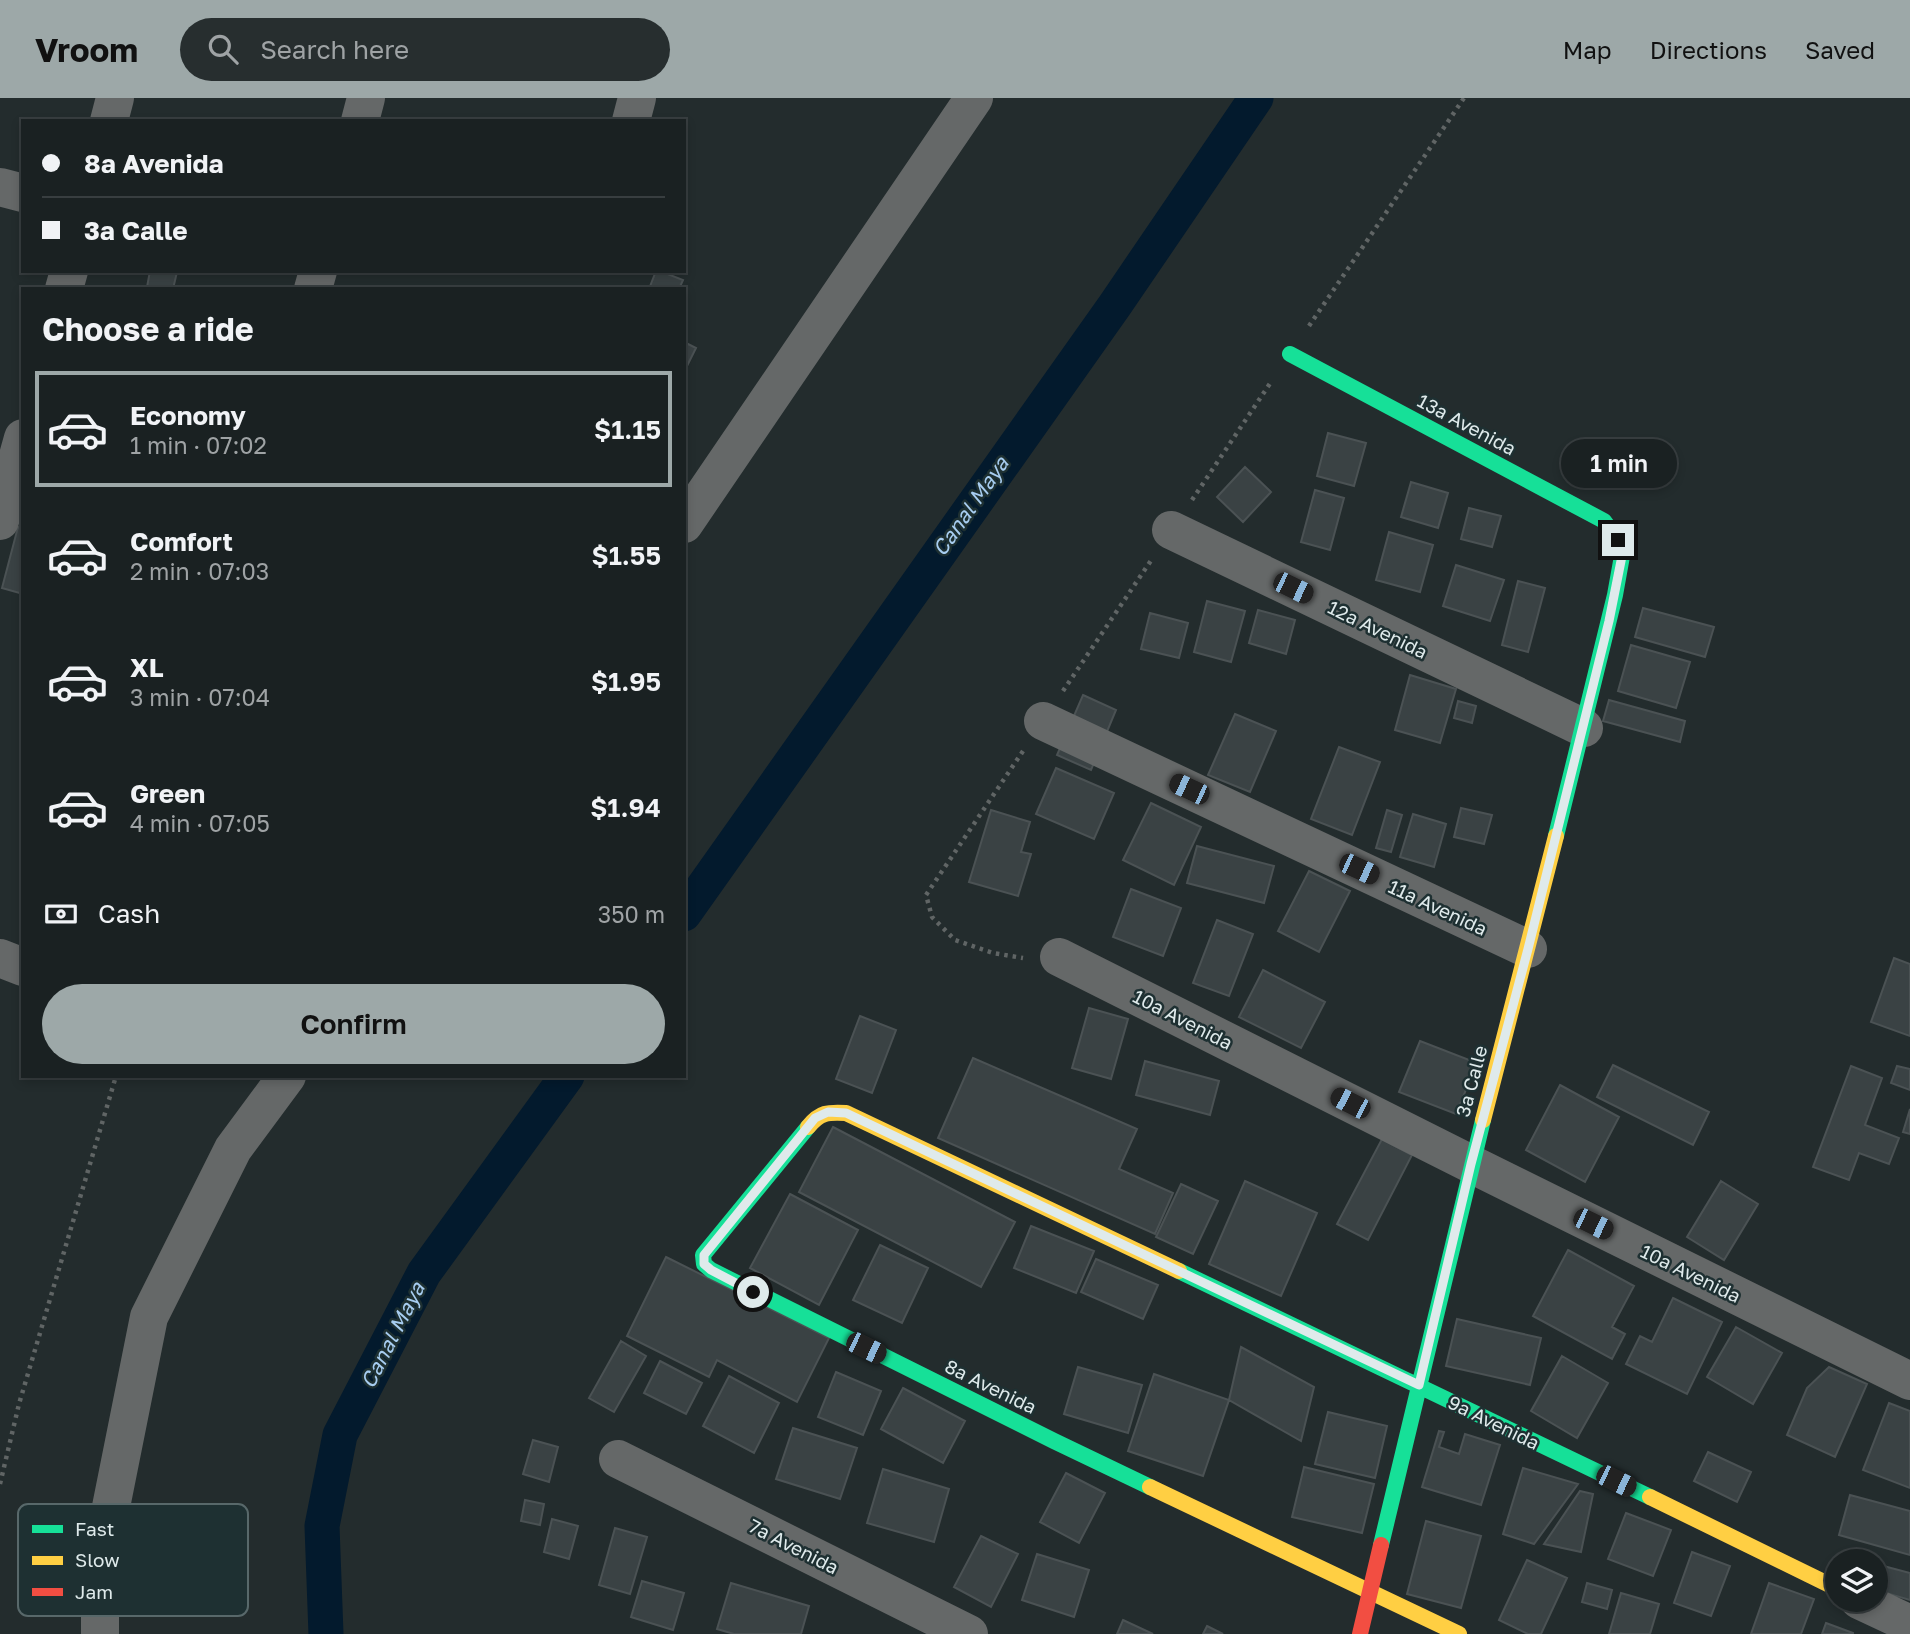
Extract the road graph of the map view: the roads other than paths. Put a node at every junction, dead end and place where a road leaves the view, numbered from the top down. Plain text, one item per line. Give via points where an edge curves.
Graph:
1 (115, 98) edge
2 (366, 98) edge
3 (637, 98) edge
4 (974, 98) edge
5 (110, 119) edge
6 (361, 119) edge
7 (632, 119) edge
8 (0, 187) edge
9 (21, 192) edge
10 (1290, 354) road end
11 (21, 445) edge
12 (0, 521) edge
13 (686, 521) edge
14 (1171, 530) road end
15 (1618, 540) joint
16 (1043, 721) road end
17 (1584, 728) junction
18 (1528, 949) junction
19 (1059, 957) road end
20 (0, 958) edge
21 (21, 966) edge
22 (286, 1078) edge
23 (846, 1113) joint
24 (1471, 1164) junction
25 (1910, 1381) edge
26 (1419, 1385) junction
27 (618, 1459) dead end
28 (112, 1504) edge
29 (1825, 1583) edge
30 (1370, 1591) junction
31 (1884, 1612) edge
32 (100, 1616) edge
33 (1910, 1624) edge
34 (100, 1634) edge
35 (970, 1634) edge
36 (1360, 1634) edge
37 (1459, 1634) edge

1 - 5 street
2 - 6 street
3 - 7 street
4 - 13 street
8 - 9 street
10 - 15 street, 13a Avenida via 1604,521
11 - 12 street
14 - 17 street, 12a Avenida
15 - 17 street, 3a Calle via 1622,556 1615,595
16 - 18 street, 11a Avenida
17 - 18 street, 3a Calle
18 - 24 street, 3a Calle
19 - 24 street, 10a Avenida
20 - 21 street
22 - 28 street via 233,1149 149,1317
23 - 26 street, 9a Avenida
23 - 30 street, 8a Avenida via 828,1112 815,1118 704,1255 704,1264 1054,1441
24 - 25 street, 10a Avenida
24 - 26 street, 3a Calle
26 - 29 street, 9a Avenida
26 - 30 street, 3a Calle
27 - 35 street, 7a Avenida
30 - 36 street, 3a Calle
30 - 37 street, 8a Avenida
31 - 33 street
32 - 34 street

